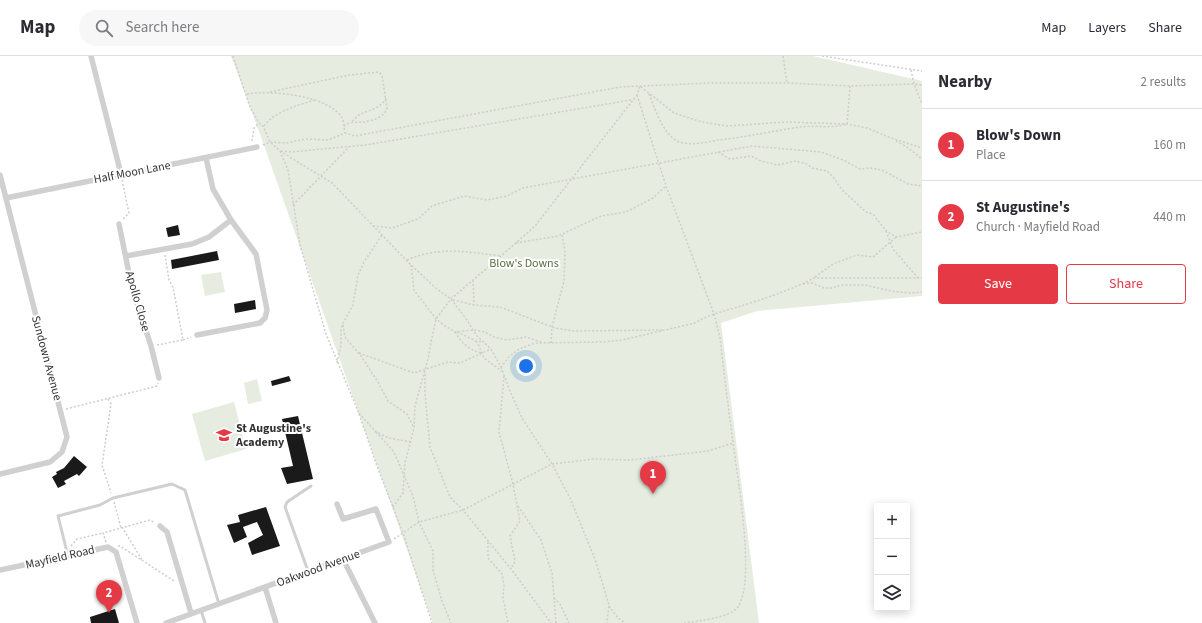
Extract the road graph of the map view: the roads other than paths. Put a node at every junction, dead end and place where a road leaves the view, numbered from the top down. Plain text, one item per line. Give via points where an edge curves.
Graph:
1 (91, 56) edge
2 (255, 147) road end
3 (206, 158) junction
4 (121, 174) junction
5 (0, 175) edge
6 (4, 196) edge
7 (231, 220) junction
8 (119, 224) road end
9 (126, 256) junction
10 (197, 335) road end
11 (159, 378) road end
12 (0, 474) edge
13 (311, 486) dead end
14 (337, 504) dead end
15 (160, 526) road end
16 (68, 556) junction
17 (343, 559) junction
18 (0, 570) edge
19 (309, 572) junction
20 (265, 587) junction
21 (220, 604) junction
22 (201, 610) junction
23 (191, 614) junction
24 (137, 623) edge
25 (167, 623) edge
26 (205, 623) edge
27 (276, 623) edge
28 (376, 623) edge

1 - 4 street
2 - 3 street, Half Moon Lane
3 - 4 street, Half Moon Lane
3 - 7 street via 213,189
4 - 6 street, Half Moon Lane
5 - 6 street, Sundown Avenue
6 - 12 street, Sundown Avenue via 67,437 62,452 50,462
7 - 9 street via 209,237 192,244
7 - 10 street via 256,254 267,310 266,318 260,323
8 - 9 street, Apollo Close
9 - 11 street, Apollo Close via 132,288
13 - 19 lane via 287,502 285,507
14 - 17 street, Oakwood Avenue via 343,519 376,509 389,542
15 - 23 street via 167,532
16 - 18 street, Mayfield Road
16 - 21 lane via 58,516 100,505 113,498 172,484 185,490
16 - 24 street, Mayfield Road via 108,547 116,552
17 - 19 street, Oakwood Avenue
17 - 28 street
19 - 20 street, Oakwood Avenue
20 - 21 street, Oakwood Avenue
20 - 27 street
21 - 22 street, Oakwood Avenue
22 - 23 street, Oakwood Avenue
22 - 26 lane
23 - 25 street, Oakwood Avenue

